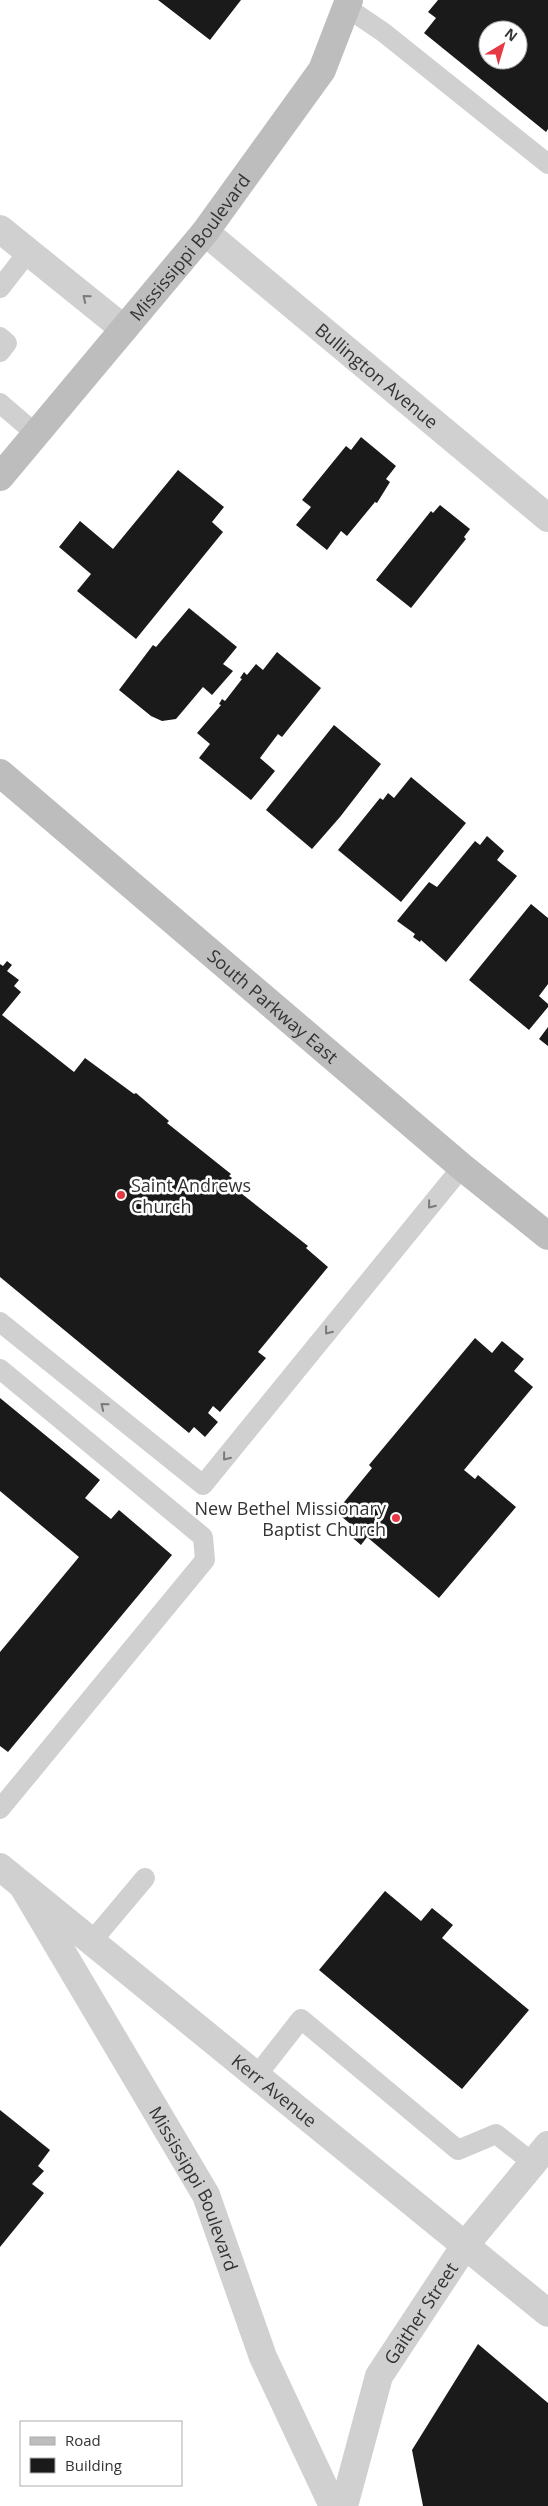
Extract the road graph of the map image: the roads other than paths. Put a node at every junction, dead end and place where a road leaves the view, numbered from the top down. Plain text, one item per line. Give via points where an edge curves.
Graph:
1 (348, 3) edge
2 (548, 164) edge
3 (0, 229) edge
4 (205, 232) junction
5 (28, 252) junction
6 (0, 288) edge
7 (124, 329) junction
8 (0, 337) edge
9 (0, 352) edge
10 (0, 403) edge
11 (36, 434) junction
12 (0, 477) edge
13 (548, 518) edge
14 (0, 773) edge
15 (462, 1167) junction
16 (548, 1236) edge
17 (0, 1322) edge
18 (0, 1369) edge
19 (0, 1809) edge
20 (0, 1868) edge
21 (145, 1878) dead end
22 (24, 1887) junction
23 (92, 1941) junction
24 (258, 2075) junction
25 (541, 2154) edge
26 (466, 2244) junction
27 (548, 2313) edge
28 (333, 2506) edge
29 (344, 2506) edge

1 - 2 lane
1 - 4 main road, Mississippi Boulevard via 322,70
3 - 5 street
4 - 7 main road, Mississippi Boulevard
4 - 13 street, Bullington Avenue
5 - 6 lane
7 -> 5 street
7 - 11 main road, Mississippi Boulevard
8 - 9 lane via 8,343
10 - 11 lane
11 - 12 main road, Mississippi Boulevard
14 - 15 main road, South Parkway East
15 - 16 main road, South Parkway East
15 -> 17 lane via 203,1485
18 - 19 lane via 203,1536 205,1560
20 - 22 street, Kerr Avenue
21 - 23 lane
22 - 23 street, Kerr Avenue
22 - 28 street, Mississippi Boulevard via 206,2195 263,2357
23 - 24 street, Kerr Avenue
24 - 25 lane via 301,2019 458,2150 496,2134
24 - 26 street, Kerr Avenue
25 - 26 street, Gaither Street
26 - 27 street, Kerr Avenue
26 - 29 street, Gaither Street via 379,2376

